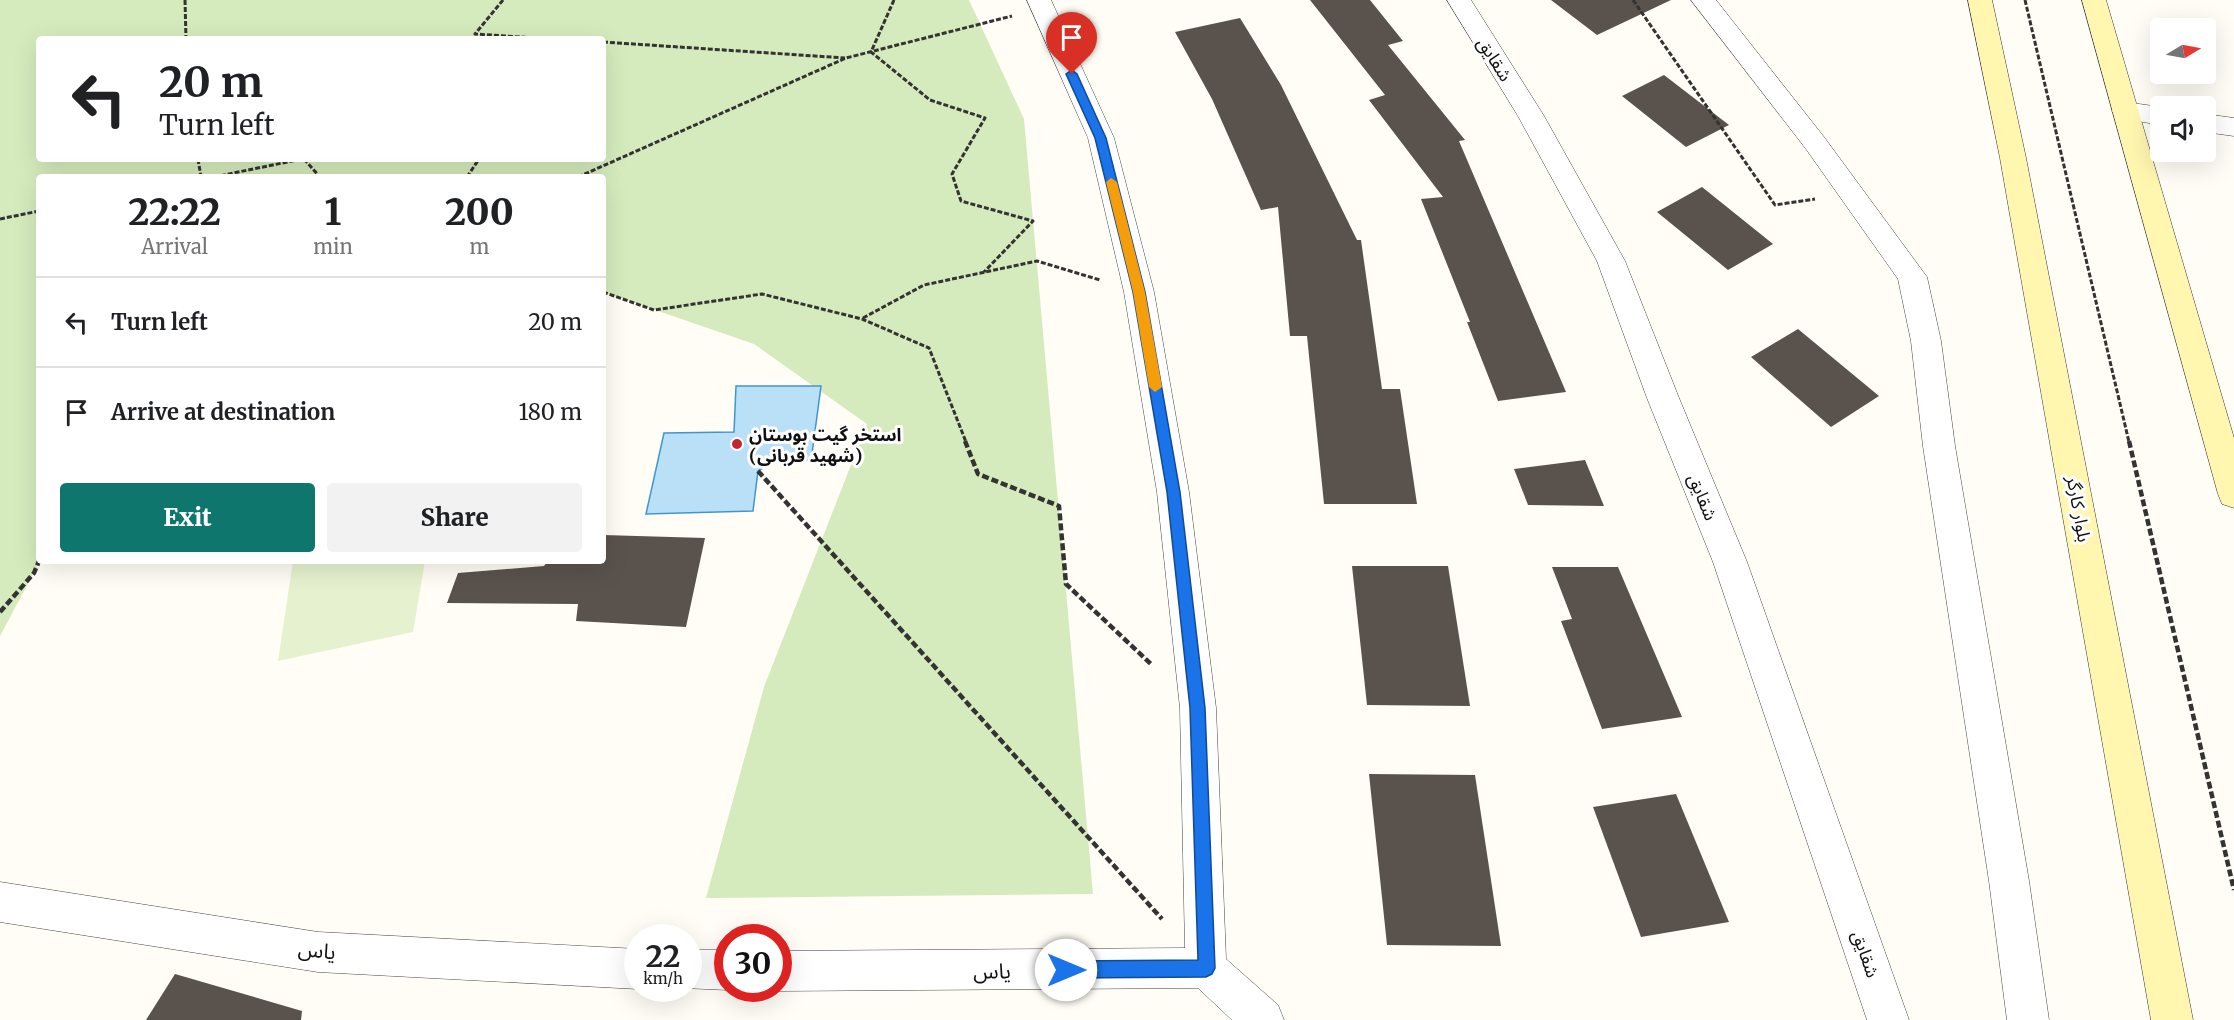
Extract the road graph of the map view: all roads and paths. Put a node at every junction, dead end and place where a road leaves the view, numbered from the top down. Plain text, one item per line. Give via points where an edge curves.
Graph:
1 (185, 0) edge
2 (503, 0) edge
3 (894, 0) edge
4 (1459, 0) edge
5 (1633, 0) edge
6 (1703, 0) edge
7 (1980, 0) edge
8 (2025, 0) edge
9 (2094, 0) edge
10 (1041, 4) edge
11 (186, 36) edge
12 (505, 36) edge
13 (606, 42) edge
14 (871, 51) junction
15 (846, 58) junction
16 (2125, 111) junction
17 (2150, 115) edge
18 (2216, 125) edge
19 (2234, 127) edge
20 (288, 162) edge
21 (306, 162) edge
22 (229, 174) edge
23 (317, 174) edge
24 (586, 174) edge
25 (1853, 194) junction
26 (36, 212) edge
27 (0, 219) edge
28 (984, 272) junction
29 (1139, 292) junction
30 (606, 293) edge
31 (862, 319) junction
32 (758, 471) dead end
33 (2234, 494) edge
34 (38, 564) edge
35 (0, 612) edge
36 (1197, 708) junction
37 (2234, 890) edge
38 (0, 902) edge
39 (624, 968) edge
40 (1206, 968) junction
41 (792, 970) edge
42 (1263, 1020) edge
43 (1888, 1020) edge
44 (2028, 1020) edge
45 (2172, 1020) edge

1 - 11 path
2 - 12 path via 475,34
3 - 14 path
4 - 43 street, شقایق via 1531,116 1611,261 1730,562
5 - 25 path via 1775,205
6 - 25 street
7 - 45 main road, بلوار کارگر via 2013,158
8 - 37 path
9 - 16 main road
10 - 14 path
10 - 29 street via 1101,138
13 - 15 path
14 - 15 path
14 - 28 path via 930,99 985,118 952,174 962,201 1033,221
15 - 24 path
16 - 17 street
16 - 33 main road
18 - 19 street
20 - 22 path
21 - 23 path
25 - 44 street via 1912,277 1926,340
26 - 27 path
28 - 29 path via 1037,261
28 - 31 path via 924,285
29 - 36 street via 1173,492
30 - 31 path via 654,310 762,294
31 - 36 path via 929,348 978,474 1059,506 1066,584
32 - 40 path
34 - 35 path
36 - 40 street
38 - 39 street, یاس via 318,952
40 - 41 street, یاس
40 - 42 street

